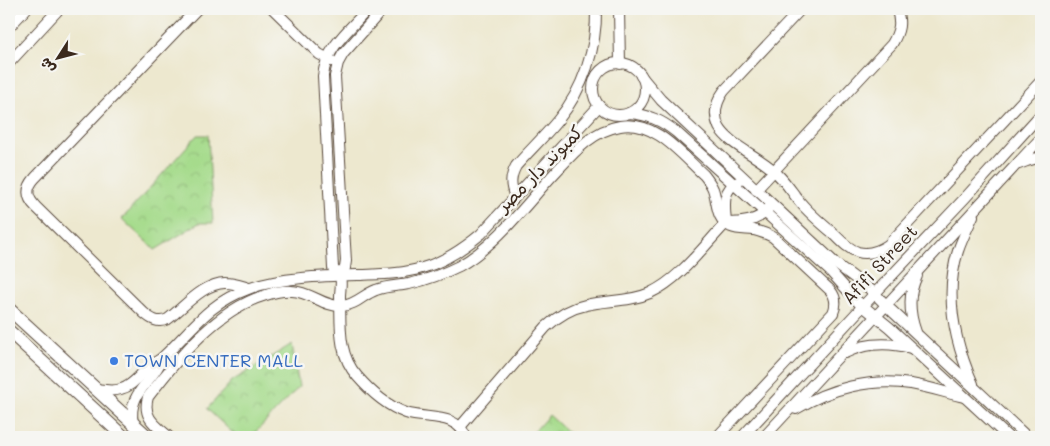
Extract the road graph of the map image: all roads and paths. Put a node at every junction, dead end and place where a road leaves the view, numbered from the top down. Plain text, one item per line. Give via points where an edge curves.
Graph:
1 (26, 9) edge
2 (59, 9) edge
3 (197, 9) edge
4 (273, 9) edge
5 (368, 9) edge
6 (383, 9) edge
7 (596, 9) edge
8 (619, 9) edge
9 (801, 9) edge
10 (896, 9) edge
11 (9, 27) edge
12 (327, 59) junction
13 (9, 63) edge
14 (338, 63) junction
15 (620, 64) junction
16 (641, 76) junction
17 (1041, 81) edge
18 (600, 106) junction
19 (629, 113) junction
20 (1039, 121) edge
21 (1041, 138) edge
22 (1041, 157) edge
23 (1015, 165) junction
24 (774, 170) junction
25 (747, 180) junction
26 (734, 184) junction
27 (756, 190) junction
28 (514, 197) junction
29 (770, 203) junction
30 (977, 207) junction
31 (765, 213) junction
32 (726, 223) junction
33 (920, 270) junction
34 (340, 276) junction
35 (249, 288) junction
36 (875, 294) junction
37 (341, 306) junction
38 (863, 306) junction
39 (886, 306) junction
40 (9, 309) edge
41 (876, 316) junction
42 (9, 331) edge
43 (916, 333) junction
44 (913, 349) junction
45 (840, 356) junction
46 (162, 359) junction
47 (95, 389) junction
48 (976, 389) junction
49 (964, 397) junction
50 (784, 417) junction
51 (133, 423) junction
52 (460, 427) junction
53 (124, 437) edge
54 (148, 437) edge
55 (169, 437) edge
56 (466, 437) edge
57 (717, 437) edge
58 (742, 437) edge
59 (764, 437) edge
60 (1008, 437) edge
61 (1027, 437) edge

1 - 11 street
2 - 13 street
3 - 35 street via 35,178 29,187 29,198 155,321 168,319 213,285 230,283
4 - 12 street
5 - 12 street via 335,45
6 - 14 street
7 - 28 street via 591,54 578,88 558,120 516,166 511,181
8 - 15 street
9 - 24 street via 724,91 716,109 720,129
10 - 24 street via 900,25 892,44
12 - 14 street
12 - 34 street via 322,82 333,268
14 - 34 street via 335,91 346,261
15 - 16 street via 635,69
15 - 18 street via 606,67 596,78 593,93
16 - 19 street via 645,93 637,108
16 - 25 street via 661,100
17 - 24 street via 888,246 879,250 869,253 850,248 806,208
18 - 19 street via 613,115
18 - 28 street
19 - 26 street via 648,116 666,124
20 - 36 street, Afifi Street
21 - 23 street, Afifi Street
22 - 23 street
23 - 30 street, Afifi Street
24 - 27 street
25 - 26 street
25 - 27 street
26 - 31 street
26 - 32 street via 726,195
27 - 29 street
28 - 34 street via 468,245 439,262 407,272
29 - 31 street
29 - 36 street via 836,264
30 - 33 street, Afifi Street
30 - 48 street via 958,251 952,296 958,341
31 - 32 street via 753,220
31 - 38 street via 830,271
32 - 37 street, كمبوند دار مصر via 719,214 709,181 669,142 648,128 620,126 585,142 492,242 472,258 438,276 382,287
32 - 52 street via 672,280 660,288 636,298 585,305 555,319
32 - 57 street via 773,238 830,290 836,307
33 - 39 street, Afifi Street
33 - 43 street via 912,288 910,308
34 - 35 street
34 - 37 street
35 - 46 street via 207,312
36 - 38 street, Afifi Street
36 - 39 street
37 - 52 street via 343,351 351,370 364,384 406,413 443,418
37 - 55 street via 327,304 302,292 283,291 245,303 221,318 195,342 148,397 148,417
38 - 41 street
38 - 58 street, Afifi Street
39 - 41 street, Afifi Street
39 - 43 street
40 - 47 main road
41 - 44 street
41 - 45 street, Afifi Street
42 - 53 main road
43 - 48 street
44 - 45 street via 898,344 868,344
44 - 49 street
45 - 50 street, Afifi Street
46 - 47 street via 122,389
46 - 51 street via 136,396
47 - 51 main road
48 - 61 street
49 - 50 street via 911,384 868,383 826,394
49 - 60 street
50 - 59 street, Afifi Street
51 - 54 main road
52 - 56 street

